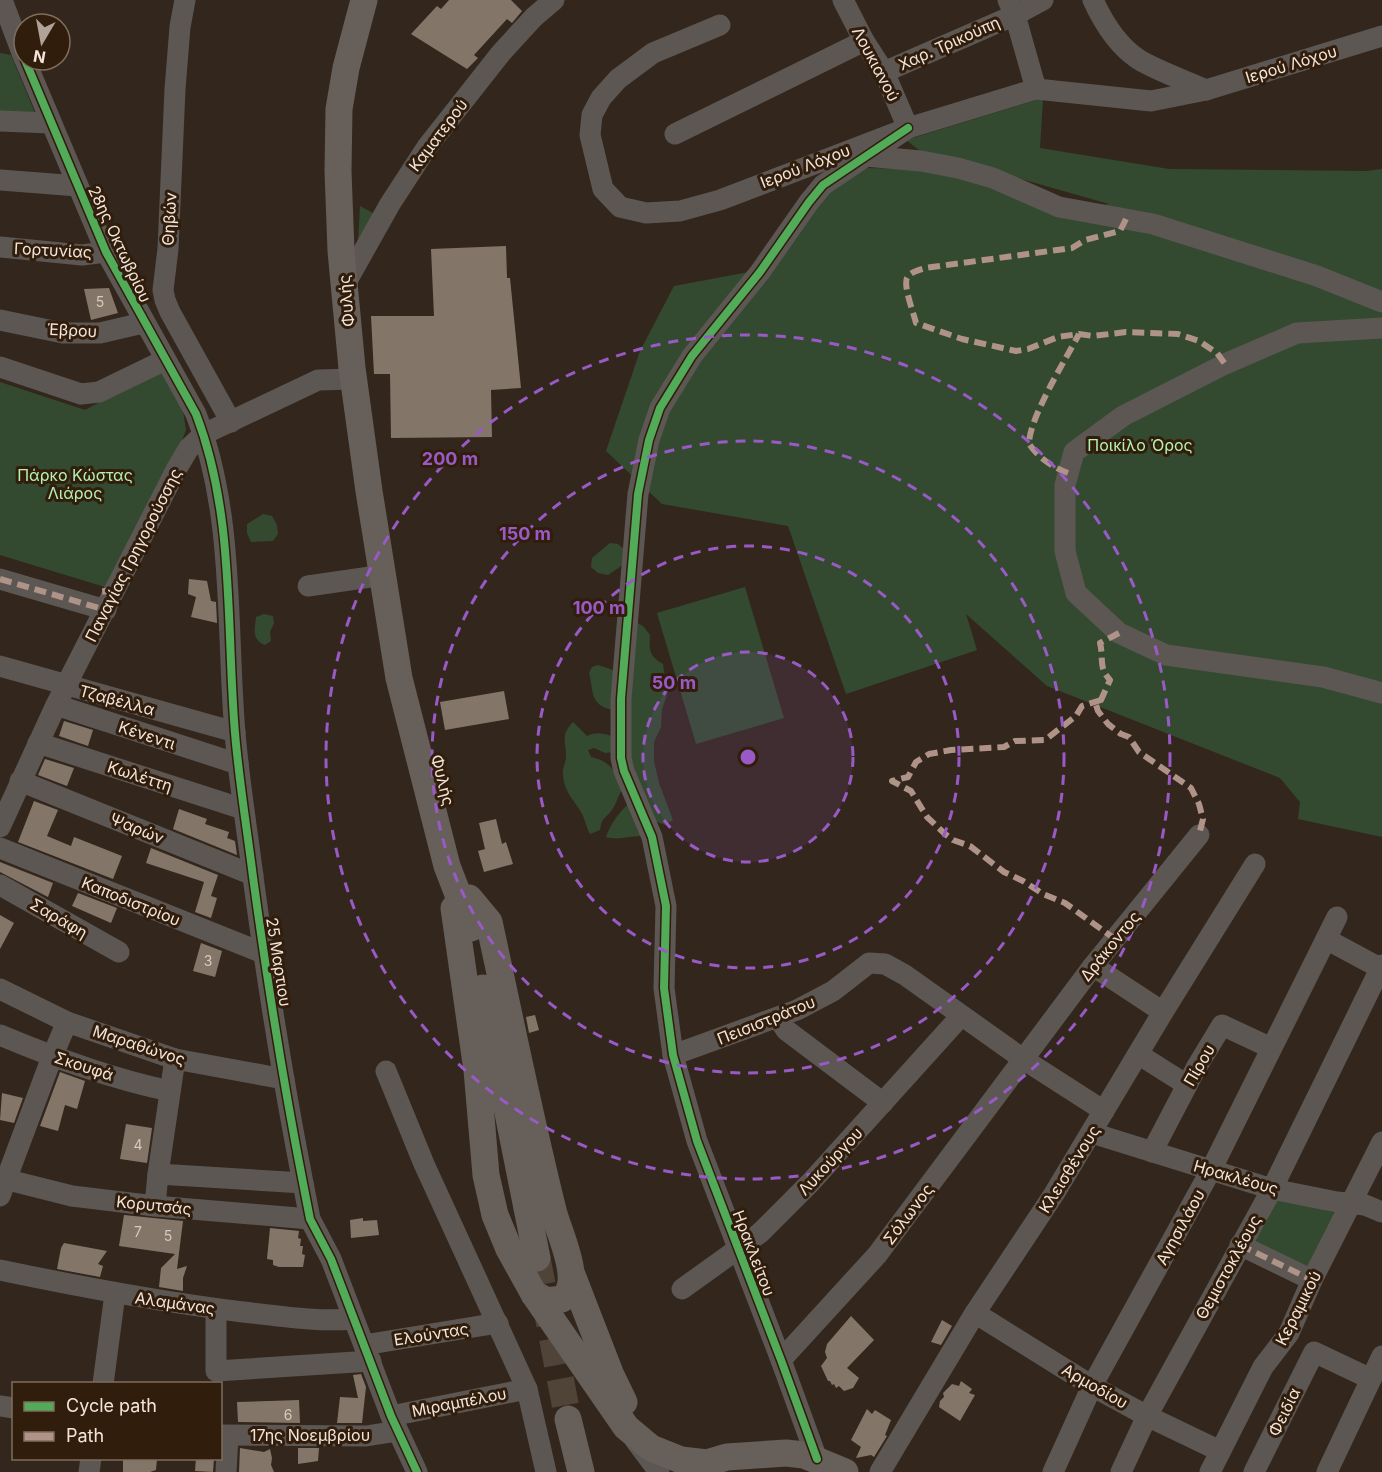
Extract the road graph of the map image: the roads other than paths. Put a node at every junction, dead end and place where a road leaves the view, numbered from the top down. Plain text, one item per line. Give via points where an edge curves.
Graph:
1 (2, 0) edge
2 (185, 0) edge
3 (364, 0) edge
4 (554, 0) edge
5 (843, 0) edge
6 (1043, 0) edge
7 (1093, 0) edge
8 (1011, 7) edge
9 (720, 25) dead end
10 (12, 35) edge
11 (1382, 36) edge
12 (864, 41) junction
13 (27, 72) edge
14 (884, 72) junction
15 (1036, 89) junction
16 (1206, 90) junction
17 (0, 121) edge
18 (51, 123) junction
19 (908, 128) junction
20 (675, 134) dead end
21 (865, 156) junction
22 (0, 180) edge
23 (78, 186) junction
24 (0, 247) edge
25 (106, 252) junction
26 (344, 286) junction
27 (1382, 302) edge
28 (0, 320) edge
29 (143, 322) junction
30 (1382, 328) edge
31 (165, 360) junction
32 (0, 367) edge
33 (353, 379) junction
34 (231, 422) junction
35 (204, 434) junction
36 (384, 575) junction
37 (0, 579) edge
38 (308, 586) dead end
39 (387, 602) junction
40 (106, 610) junction
41 (0, 666) edge
42 (67, 686) junction
43 (1382, 693) edge
44 (56, 705) junction
45 (235, 732) junction
46 (38, 743) junction
47 (238, 764) junction
48 (20, 781) junction
49 (243, 809) junction
50 (2, 816) edge
51 (1199, 836) dead end
52 (0, 848) edge
53 (1255, 864) dead end
54 (447, 866) junction
55 (253, 875) junction
56 (0, 885) edge
57 (467, 894) junction
58 (1337, 917) dead end
59 (471, 928) junction
60 (1326, 939) junction
61 (119, 952) dead end
62 (263, 953) junction
63 (1093, 966) junction
64 (1381, 966) edge
65 (0, 989) edge
66 (1163, 1012) junction
67 (961, 1016) junction
68 (778, 1018) junction
69 (67, 1022) junction
70 (0, 1035) edge
71 (1271, 1048) junction
72 (1138, 1054) junction
73 (673, 1055) junction
74 (52, 1057) junction
75 (175, 1059) junction
76 (1023, 1059) junction
77 (386, 1071) dead end
78 (284, 1079) junction
79 (1187, 1085) junction
80 (170, 1091) junction
81 (883, 1103) junction
82 (1104, 1111) junction
83 (1092, 1134) junction
84 (1382, 1143) edge
85 (1152, 1152) junction
86 (1211, 1170) junction
87 (158, 1174) junction
88 (303, 1183) junction
89 (2, 1185) edge
90 (1272, 1189) junction
91 (1351, 1202) junction
92 (155, 1206) junction
93 (1382, 1212) edge
94 (310, 1219) junction
95 (1240, 1245) junction
96 (738, 1248) junction
97 (537, 1258) tunnel mouth
98 (0, 1270) edge
99 (572, 1275) junction
100 (1312, 1280) junction
101 (682, 1289) dead end
102 (116, 1294) junction
103 (534, 1294) junction
104 (216, 1309) junction
105 (975, 1313) junction
106 (353, 1319) junction
107 (498, 1323) junction
108 (367, 1353) junction
109 (1382, 1356) edge
110 (781, 1360) junction
111 (1371, 1379) junction
112 (103, 1382) edge
113 (1092, 1386) junction
114 (527, 1389) junction
115 (1147, 1416) junction
116 (568, 1419) tunnel mouth
117 (395, 1424) junction
118 (626, 1427) junction
119 (224, 1435) edge
120 (1220, 1451) junction
121 (817, 1459) junction
122 (710, 1464) edge
123 (226, 1472) edge
124 (417, 1472) edge
125 (546, 1472) edge
126 (581, 1472) edge
127 (659, 1472) edge
128 (845, 1472) edge
129 (880, 1472) edge
130 (1053, 1472) edge
131 (1121, 1472) edge
132 (1210, 1472) edge
133 (1254, 1472) edge
134 (1327, 1472) edge

1 - 10 street, 28ης Οκτωβρίου
2 - 34 street, Θηβών via 175,89 163,290 170,312
3 - 26 main road, Φυλής via 339,109
4 - 26 street, Καματερού via 501,53 427,147
5 - 12 street, Λουκιανού
6 - 8 street, Χαρ. Τρικούπη
7 - 16 street via 1116,38 1138,58
8 - 14 street, Χαρ. Τρικούπη
8 - 15 street
9 - 19 street, Ιερού Λόχου via 653,53 618,79 601,98 592,115 590,135 603,189 620,207 646,213 680,211
11 - 16 street, Ιερού Λόχου
12 - 14 street, Λουκιανού
12 - 20 street
13 - 18 street, 28ης Οκτωβρίου
14 - 19 street, Λουκιανού
15 - 16 street, Ιερού Λόχου via 1151,101
15 - 19 street, Ιερού Λόχου
17 - 18 street
18 - 23 street, 28ης Οκτωβρίου
19 - 21 street, Ηρακλείτου
21 - 27 street via 958,168 993,178 1059,207 1153,224 1317,276
21 - 73 street, Ηρακλείτου via 823,185 692,356 657,416 641,471 620,748 624,771 652,837 666,906 664,988
22 - 23 street
23 - 25 street, 28ης Οκτωβρίου
24 - 25 street, Γορτυνίας via 82,255
25 - 29 street, 28ης Οκτωβρίου
26 - 33 main road, Φυλής
28 - 29 street, Έβρου via 63,333 100,333
29 - 31 street, 28ης Οκτωβρίου
30 - 43 street via 1297,333 1225,364 1123,416 1074,452 1065,484 1065,551 1076,593 1119,633 1166,655 1323,677
31 - 32 street via 99,392 81,394
31 - 35 street, 28ης Οκτωβρίου
33 - 34 street, Παναγίας Γρηγορούσσης via 318,381
33 - 36 main road, Φυλής
34 - 35 street, Παναγίας Γρηγορούσσης
35 - 40 street, Παναγίας Γρηγορούσσης via 189,448 177,468
35 - 45 street, 25 Μαρτιου via 225,545
36 - 38 street
36 - 39 main road, Φυλής
37 - 40 street
39 - 54 main road, Φυλής via 399,678
39 - 57 main road, Φυλής via 417,674 462,858
40 - 42 street, Παναγίας Γρηγορούσσης
41 - 42 street, Τζαβέλλα
42 - 44 street, Παναγίας Γρηγορούσσης
42 - 45 street, Τζαβέλλα
44 - 46 street, Παναγίας Γρηγορούσσης
44 - 47 street, Κένεντι
45 - 47 street, 25 Μαρτιου
46 - 48 street, Παναγίας Γρηγορούσσης
46 - 49 street, Κωλέττη
47 - 49 street, 25 Μαρτιου
48 - 50 street, Παναγίας Γρηγορούσσης
48 - 55 street, Ψαρών
49 - 55 street, 25 Μαρτιου
51 - 63 street, Δράκοντος
52 - 62 street, Καποδιστρίου
53 - 66 street, Κλεισθένους
54 - 59 main road, Φυλής
54 - 103 main road via 470,1014 490,1197 509,1249
55 - 62 street, 25 Μαρτιου
56 - 61 street, Σαράφη
57 - 59 main road, Φυλής
57 - 99 main road via 489,922 537,1146
58 - 60 street, Αγησιλάου
59 - 97 main road, Φυλής
60 - 64 street
60 - 71 street, Αγησιλάου
62 - 78 street, 25 Μαρτιου
63 - 66 street
63 - 76 street, Δράκοντος
64 - 90 street, Θεμιστοκλέους
65 - 69 street, Μαραθώνος
66 - 72 street, Κλεισθένους
67 - 68 street, Πεισιστράτου via 905,975 885,964 869,963 833,991
67 - 76 street
67 - 81 street, Λυκούργου
68 - 73 street, Πεισιστράτου
68 - 81 street via 786,1030
69 - 74 street
69 - 75 street, Μαραθώνος
70 - 74 street, Σκουφά
71 - 79 street, Πίρου via 1222,1025
71 - 86 street, Αγησιλάου
72 - 79 street
72 - 82 street, Κλεισθένους
73 - 96 street, Ηρακλείτου via 697,1141
74 - 80 street, Σκουφά
74 - 89 street
75 - 78 street, Μαραθώνος
75 - 80 street
76 - 82 street
76 - 110 street, Σόλωνος via 877,1255
77 - 107 street via 424,1164
78 - 88 street, 25 Μαρτιου
79 - 85 street, Πίρου
80 - 87 street
81 - 96 street, Λυκούργου via 790,1204
82 - 83 street, Κλεισθένους
83 - 85 street, Ηρακλέους
83 - 105 street, Κλεισθένους
84 - 91 street, Κεραμικού
85 - 86 street, Ηρακλέους
86 - 90 street, Ηρακλέους
86 - 113 street, Αγησιλάου
87 - 88 street
87 - 92 street
88 - 94 street, 25 Μαρτιου
89 - 92 street, Κορυτσάς
90 - 91 street, Ηρακλέους via 1337,1203
90 - 95 street, Θεμιστοκλέους
91 - 93 street, Ηρακλέους
91 - 100 street, Κεραμικού
92 - 94 street, Κορυτσάς
94 - 106 street, 25 Μαρτιου via 331,1259
95 - 100 street
95 - 115 street, Θεμιστοκλέους
96 - 101 street, Λυκούργου
96 - 110 street, Ηρακλείτου
98 - 102 street, Αλαμάνας
99 - 103 main road via 571,1290 562,1299 547,1301
99 - 122 main road via 626,1406 655,1439
100 - 120 street, Κεραμικού via 1289,1333 1263,1367
102 - 104 street, Αλαμάνας
102 - 112 street
103 - 118 main road
104 - 106 street, Αλαμάνας
104 - 108 street, Ελούντας via 216,1371
105 - 113 street, Αρμοδίου
105 - 129 street, Κλεισθένους
106 - 108 street, 25 Μαρτιου
107 - 108 street, Ελούντας
107 - 114 street
108 - 117 street, 25 Μαρτιου
109 - 111 street
110 - 121 street, Ηρακλείτου
111 - 133 street, Φειδία via 1314,1352
111 - 134 street
113 - 115 street, Αρμοδίου
113 - 130 street, Αγησιλάου
114 - 117 street, Μιραμπέλου
114 - 125 street
115 - 120 street, Αρμοδίου
115 - 131 street, Θεμιστοκλέους
116 - 126 main road
117 - 119 street, 17ης Νοεμβρίου via 366,1436
117 - 124 street, 25 Μαρτιου
118 - 122 main road via 661,1453
118 - 127 street
119 - 123 street
120 - 132 street, Κεραμικού
121 - 122 main road via 786,1453
121 - 128 main road

